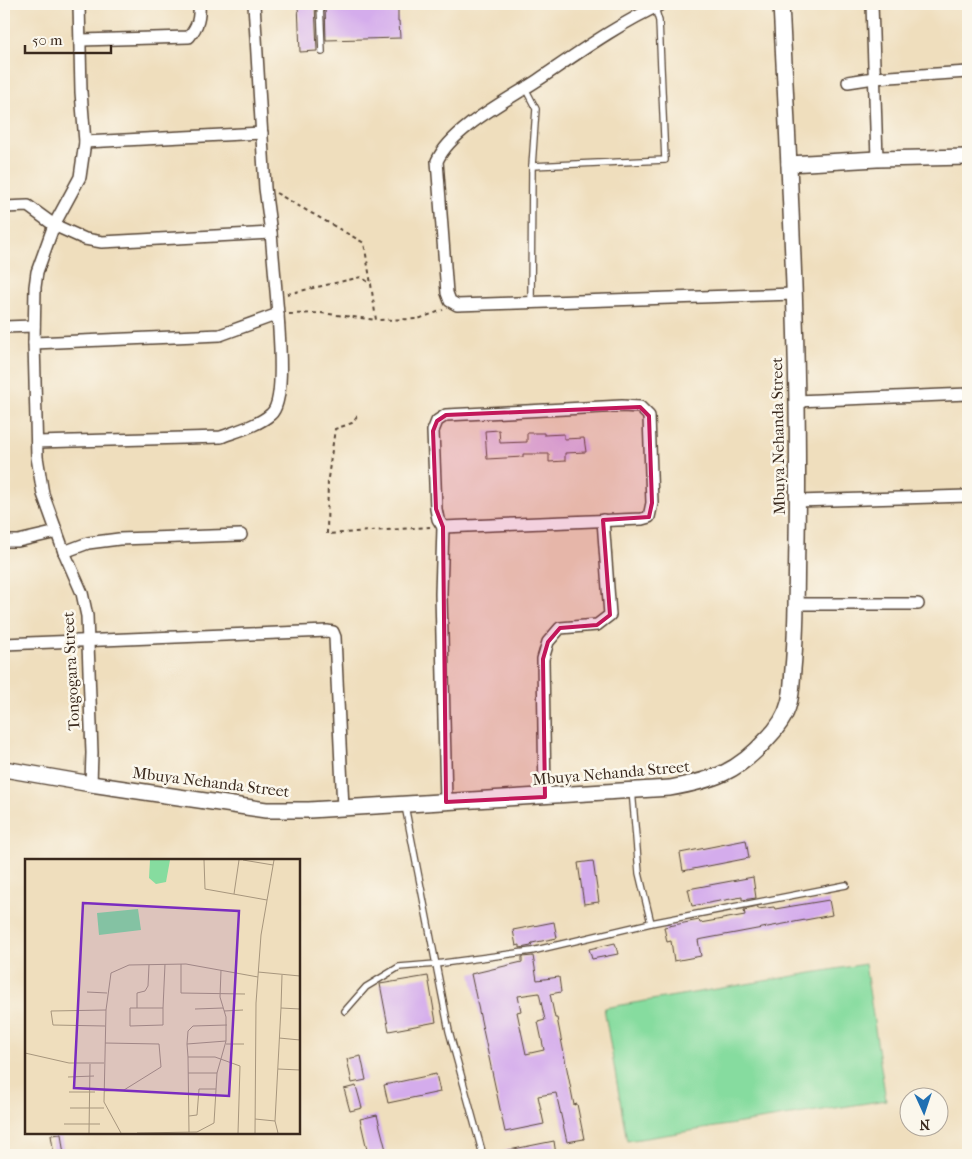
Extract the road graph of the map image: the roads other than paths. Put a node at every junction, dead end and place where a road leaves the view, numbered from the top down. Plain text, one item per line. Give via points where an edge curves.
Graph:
1 (79, 4) edge
2 (199, 4) edge
3 (254, 4) edge
4 (320, 4) edge
5 (781, 4) edge
6 (872, 4) edge
7 (659, 5) edge
8 (80, 40) junction
9 (322, 52) dead end
10 (968, 72) edge
11 (874, 78) junction
12 (848, 82) dead end
13 (525, 88) junction
14 (262, 133) junction
15 (85, 142) junction
16 (968, 157) edge
17 (877, 159) junction
18 (789, 164) junction
19 (532, 166) junction
20 (4, 207) edge
21 (54, 225) junction
22 (271, 233) junction
23 (794, 294) junction
24 (531, 303) junction
25 (278, 314) junction
26 (34, 326) junction
27 (4, 327) edge
28 (34, 343) junction
29 (968, 394) edge
30 (796, 401) junction
31 (37, 442) junction
32 (968, 496) edge
33 (797, 501) junction
34 (603, 520) junction
35 (442, 527) junction
36 (57, 532) junction
37 (240, 535) dead end
38 (4, 541) edge
39 (64, 552) junction
40 (795, 604) junction
41 (918, 604) dead end
42 (87, 641) junction
43 (4, 644) edge
44 (4, 769) edge
45 (91, 784) junction
46 (632, 790) junction
47 (545, 796) junction
48 (446, 802) junction
49 (404, 805) junction
50 (343, 808) junction
51 (846, 884) dead end
52 (651, 923) junction
53 (436, 964) junction
54 (345, 1011) dead end
55 (483, 1155) edge

1 - 8 street, Tongogara Street
2 - 8 street via 197,27 189,37
3 - 14 street
4 - 9 lane
5 - 18 street, Mbuya Nehanda Street
6 - 11 street
7 - 13 street via 624,23
7 - 19 lane via 664,160
8 - 15 street, Tongogara Street via 80,92
10 - 11 street
11 - 12 street
11 - 17 street
13 - 19 lane via 536,109
13 - 24 street via 476,119 441,152 437,161 450,301 457,305
14 - 15 street
14 - 22 street
15 - 21 street, Tongogara Street via 80,177
16 - 17 street
17 - 18 street
18 - 23 street, Mbuya Nehanda Street
19 - 24 lane
20 - 21 street via 28,206
21 - 22 street via 85,239 102,242
21 - 26 street, Tongogara Street via 37,272
22 - 25 street
23 - 24 street
23 - 30 street, Mbuya Nehanda Street
25 - 28 street via 220,335
25 - 31 street via 280,394 272,413 246,428 221,437
26 - 27 street
26 - 28 street, Tongogara Street
28 - 31 street, Tongogara Street
29 - 30 street
30 - 33 street, Mbuya Nehanda Street
31 - 36 street, Tongogara Street via 43,494
32 - 33 street
33 - 40 street, Mbuya Nehanda Street
34 - 35 street
34 - 35 street via 649,517 652,503 649,416 640,407 446,414 437,421 433,431 436,509
34 - 47 street via 610,615 597,625 560,628 548,642 544,659
35 - 48 street
36 - 38 street
36 - 39 street, Tongogara Street
37 - 39 street via 119,539 88,543
39 - 42 street, Tongogara Street via 82,593 87,616
40 - 41 street
40 - 46 street, Mbuya Nehanda Street via 789,704 776,730 754,754 730,772 670,788
42 - 43 street
42 - 45 street, Tongogara Street
42 - 50 street via 333,632
44 - 45 street, Mbuya Nehanda Street
45 - 50 street, Mbuya Nehanda Street via 266,810
46 - 47 street, Mbuya Nehanda Street
46 - 52 lane via 639,874
47 - 48 street, Mbuya Nehanda Street
48 - 49 street, Mbuya Nehanda Street
49 - 50 street, Mbuya Nehanda Street
49 - 53 lane
51 - 52 lane
52 - 53 lane via 532,951
53 - 54 lane via 399,967 366,987
53 - 55 lane via 449,1030

